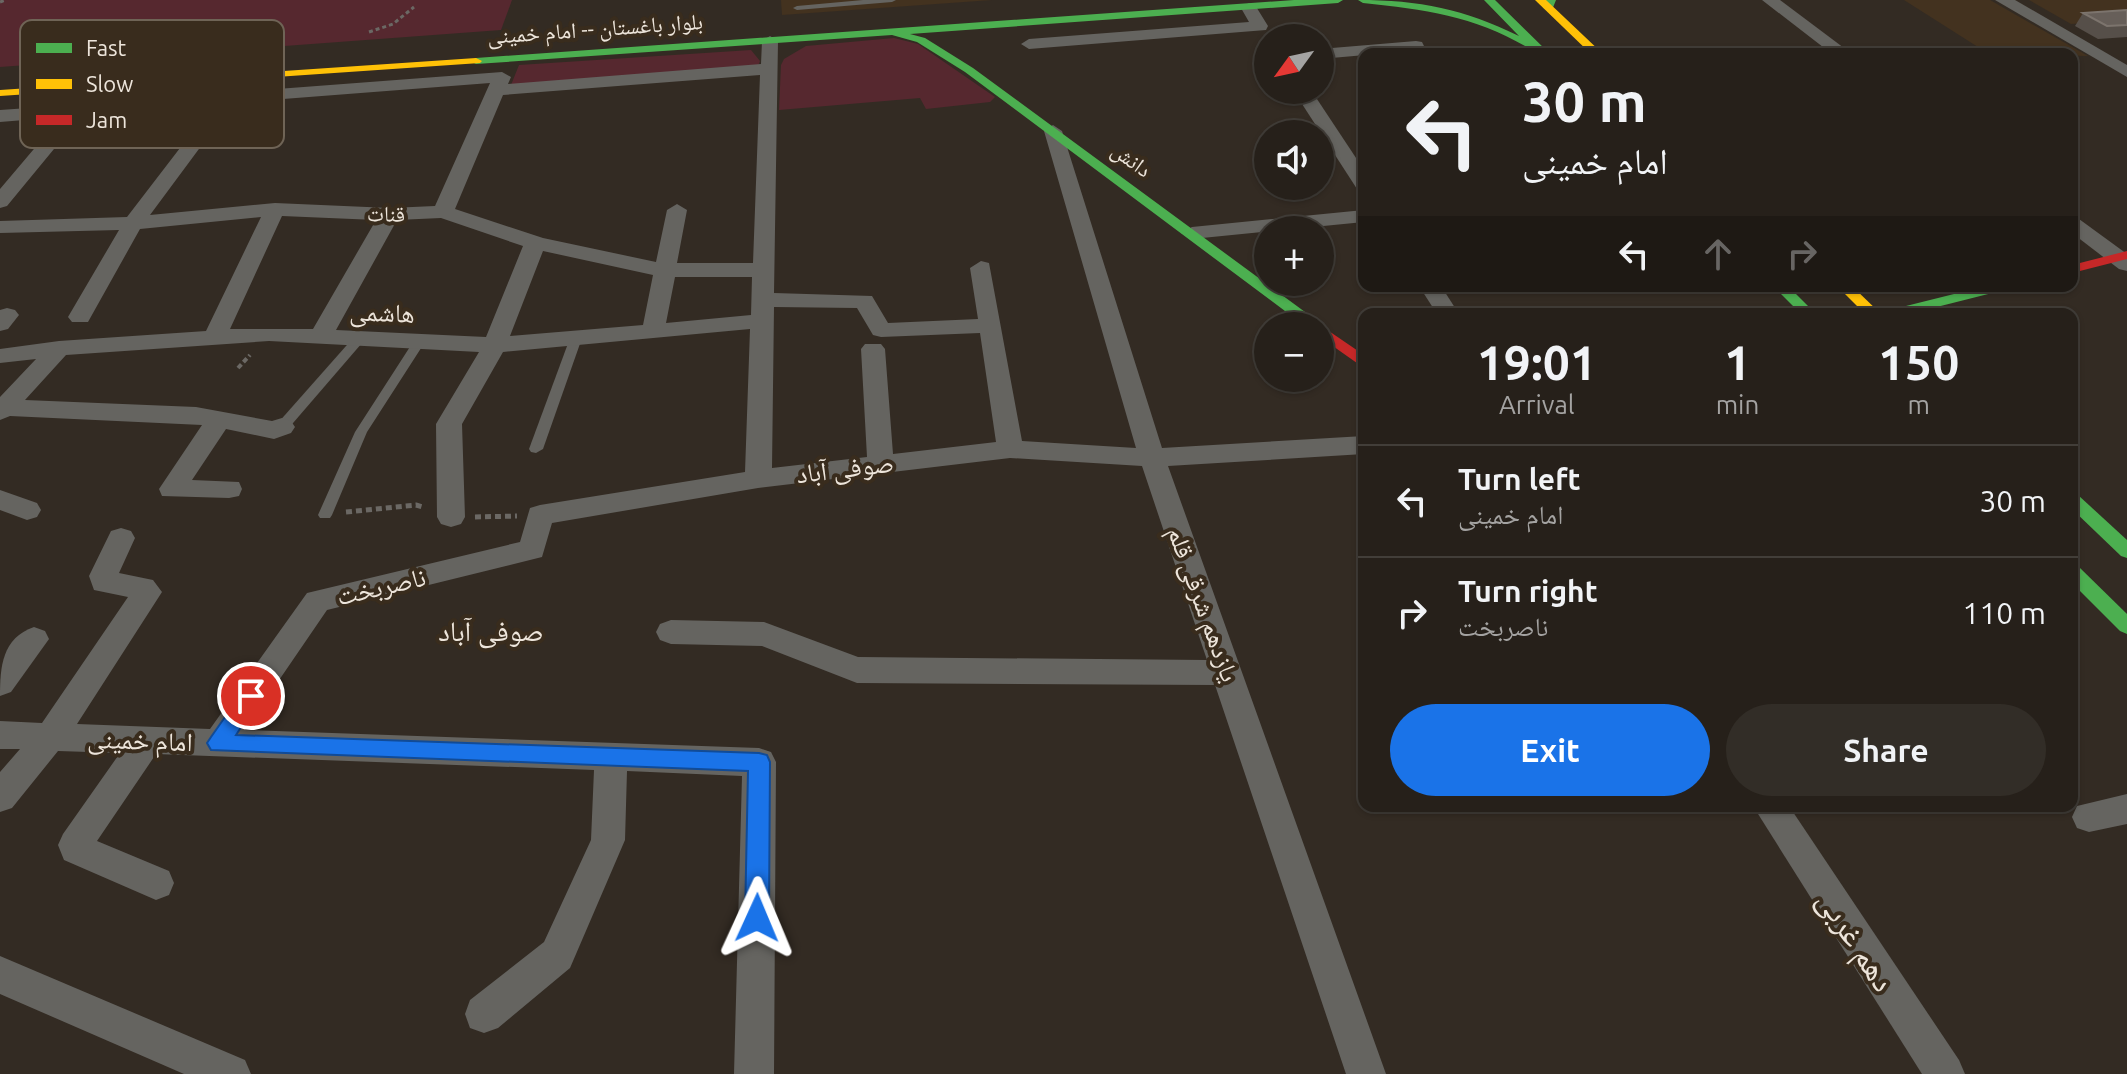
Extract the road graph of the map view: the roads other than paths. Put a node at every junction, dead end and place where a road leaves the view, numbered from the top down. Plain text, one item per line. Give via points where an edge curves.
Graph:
1 (1338, 0) edge
2 (1363, 0) edge
3 (1770, 0) edge
4 (2003, 0) edge
5 (860, 1) edge
6 (833, 2) edge
7 (893, 2) edge
8 (1528, 5) edge
9 (1249, 8) junction
10 (793, 10) edge
11 (1259, 24) edge
12 (996, 27) junction
13 (896, 33) junction
14 (1254, 33) edge
15 (1029, 44) dead end
16 (1416, 46) dead end
17 (1402, 48) edge
18 (1534, 48) edge
19 (1541, 48) edge
20 (1589, 48) edge
21 (1835, 48) edge
22 (1334, 54) edge
23 (1358, 54) edge
24 (770, 57) junction
25 (284, 69) edge
26 (345, 69) junction
27 (969, 70) junction
28 (2127, 72) edge
29 (500, 84) junction
30 (333, 90) junction
31 (20, 91) edge
32 (0, 93) edge
33 (284, 94) edge
34 (1311, 104) edge
35 (20, 114) edge
36 (0, 116) edge
37 (1053, 131) junction
38 (45, 148) edge
39 (190, 148) edge
40 (1358, 176) edge
41 (0, 202) edge
42 (275, 209) junction
43 (677, 210) dead end
44 (443, 212) junction
45 (390, 214) junction
46 (1358, 217) edge
47 (133, 223) junction
48 (0, 227) edge
49 (2078, 227) edge
50 (1192, 233) junction
51 (535, 243) junction
52 (2124, 259) edge
53 (981, 268) dead end
54 (2078, 268) edge
55 (665, 270) junction
56 (764, 270) junction
57 (1786, 292) edge
58 (1850, 292) edge
59 (1979, 292) edge
60 (1803, 308) edge
61 (1868, 308) edge
62 (1915, 308) edge
63 (763, 310) junction
64 (1296, 312) edge
65 (80, 317) dead end
66 (990, 325) junction
67 (653, 331) junction
68 (215, 336) junction
69 (320, 338) junction
70 (576, 338) junction
71 (358, 340) junction
72 (1334, 340) edge
73 (419, 342) junction
74 (495, 345) junction
75 (59, 348) junction
76 (873, 349) dead end
77 (0, 356) edge
78 (1358, 358) edge
79 (2, 410) edge
80 (220, 418) junction
81 (282, 427) joint
82 (1358, 445) edge
83 (536, 449) dead end
84 (1010, 449) junction
85 (1152, 458) junction
86 (880, 463) junction
87 (758, 479) junction
88 (229, 489) dead end
89 (0, 500) edge
90 (2078, 505) edge
91 (27, 510) dead end
92 (325, 515) road end
93 (540, 515) joint
94 (451, 517) road end
95 (121, 538) dead end
96 (2127, 551) edge
97 (2078, 581) edge
98 (2127, 626) edge
99 (671, 632) dead end
100 (34, 639) dead end
101 (1229, 673) junction
102 (0, 683) edge
103 (0, 735) edge
104 (51, 736) junction
105 (148, 739) junction
106 (218, 743) junction
107 (611, 757) junction
108 (0, 797) edge
109 (2127, 809) edge
110 (1774, 812) edge
111 (2089, 817) dead end
112 (156, 883) dead end
113 (0, 975) edge
114 (484, 1014) dead end
115 (231, 1074) edge
116 (754, 1074) edge
117 (1366, 1074) edge
118 (1945, 1074) edge

1 - 9 main road, بلوار باغستان -- امام خمینی
2 - 18 main road via 1433,7 1478,20
3 - 21 street
4 - 28 street
5 - 6 lane
5 - 7 lane
6 - 10 lane
7 - 10 main road
8 - 19 main road
8 - 20 main road
9 - 11 street
9 - 12 main road, بلوار باغستان -- امام خمینی
12 - 13 main road, بلوار باغستان -- امام خمینی
12 - 27 main road via 970,38
13 - 24 main road, بلوار باغستان -- امام خمینی via 823,37
13 - 27 main road, دانش via 921,40
14 - 15 street
16 - 17 street
22 - 23 street
24 - 26 main road, بلوار باغستان -- امام خمینی via 710,45
24 - 29 street
24 - 56 street
25 - 26 main road, بلوار باغستان -- امام خمینی
26 - 30 street
27 - 37 main road, دانش
29 - 30 street
29 - 44 street
30 - 33 street
31 - 32 main road, بلوار باغستان -- امام خمینی
34 - 40 street
35 - 36 street
37 - 50 main road, دانش
37 - 85 street, یازدهم شرقی قلم
38 - 41 street
39 - 47 street
42 - 45 street, قنات
42 - 47 street, قنات
42 - 68 street
43 - 55 street
44 - 45 street, قنات
44 - 51 street, قنات
45 - 69 street
46 - 50 street
47 - 48 street, قنات
47 - 65 street
49 - 52 street
50 - 64 main road, دانش
51 - 55 street, قنات
51 - 74 street
52 - 54 main road
53 - 66 street
55 - 56 street, قنات
55 - 67 street
56 - 63 street
57 - 60 main road
58 - 61 main road
59 - 62 main road
63 - 66 street, هاشمی via 864,301 881,330
63 - 67 street, هاشمی
63 - 87 street
66 - 84 street
67 - 70 street, هاشمی
68 - 69 street, هاشمی
68 - 75 street, هاشمی
69 - 71 street, هاشمی
70 - 74 street, هاشمی
70 - 83 lane
71 - 73 street, هاشمی
71 - 81 lane
72 - 78 main road
73 - 74 street, هاشمی
73 - 92 lane via 361,432
74 - 94 street via 449,424
75 - 77 street, هاشمی
75 - 79 street
76 - 86 street
79 - 80 street
80 - 81 street via 274,430
80 - 88 street via 172,489
82 - 85 street, صوفی آباد
84 - 85 street, صوفی آباد
84 - 86 street, صوفی آباد
85 - 101 street, یازدهم شرقی قلم
86 - 87 street, صوفی آباد
87 - 93 street, صوفی آباد
89 - 91 street
90 - 96 main road
93 - 106 street, ناصربخت via 532,550 317,601
95 - 104 street via 104,582 147,592
97 - 98 main road
99 - 101 street via 764,634 857,670
100 - 102 street
101 - 117 street, یازدهم شرقی قلم
103 - 104 street, امام خمینی
104 - 105 street, امام خمینی
104 - 108 street
105 - 106 street, امام خمینی
105 - 112 street via 75,845
106 - 107 street, امام خمینی
107 - 114 street via 608,840 557,955
107 - 116 street, امام خمینی via 759,762
109 - 111 street
110 - 118 street, دهم غربی
113 - 115 street

